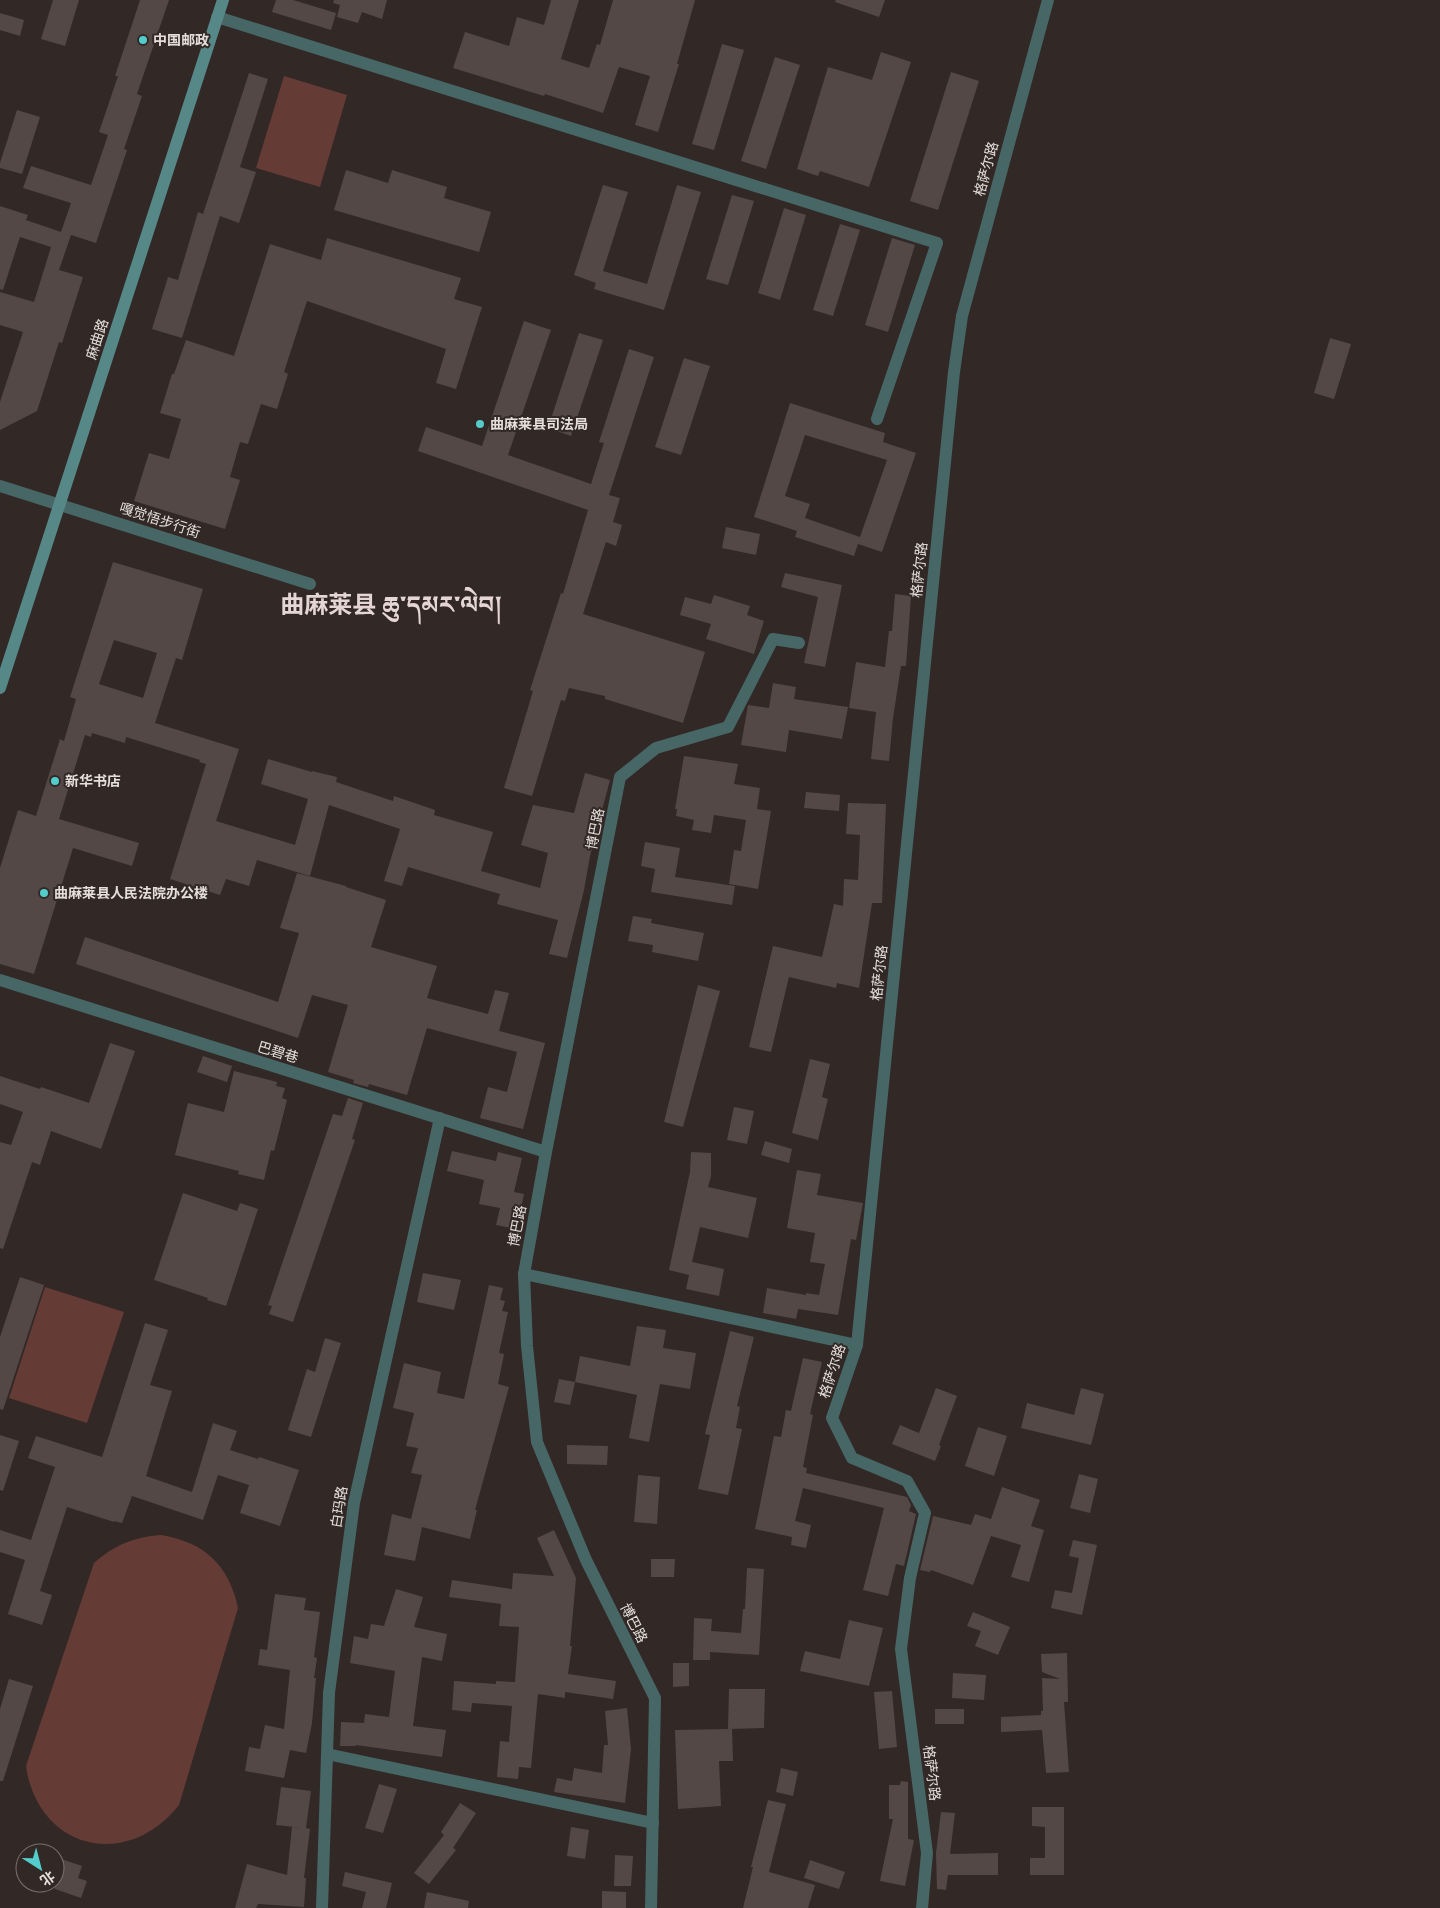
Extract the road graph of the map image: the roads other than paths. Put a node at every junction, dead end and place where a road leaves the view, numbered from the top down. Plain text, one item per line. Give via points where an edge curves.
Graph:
1 (222, 0) edge
2 (1048, 0) edge
3 (217, 17) junction
4 (877, 420) dead end
5 (0, 486) edge
6 (59, 504) junction
7 (310, 584) dead end
8 (799, 642) dead end
9 (0, 688) edge
10 (0, 980) edge
11 (440, 1118) junction
12 (546, 1152) junction
13 (524, 1274) junction
14 (857, 1345) junction
15 (328, 1754) junction
16 (653, 1823) junction
17 (322, 1908) edge
18 (651, 1908) edge
19 (922, 1908) edge

1 - 3 main road, 麻曲路
2 - 14 street, 格萨尔路 via 962,316 954,372
3 - 4 street via 936,243
3 - 6 main road, 麻曲路
5 - 6 street, 嘎觉悟步行街
6 - 7 street, 嘎觉悟步行街
6 - 9 main road, 麻曲路
8 - 12 street, 博巴路 via 772,639 728,727 656,748 620,777
10 - 11 street, 巴碧巷
11 - 12 street, 巴碧巷
11 - 15 street, 白玛路 via 354,1503 329,1693
12 - 13 street, 博巴路
13 - 14 street
13 - 16 street, 博巴路 via 527,1346 537,1442 586,1560 655,1698
14 - 19 street, 格萨尔路 via 832,1418 852,1458 907,1481 925,1513 910,1578 901,1649 927,1852
15 - 16 street
15 - 17 street, 白玛路
16 - 18 street, 博巴路

